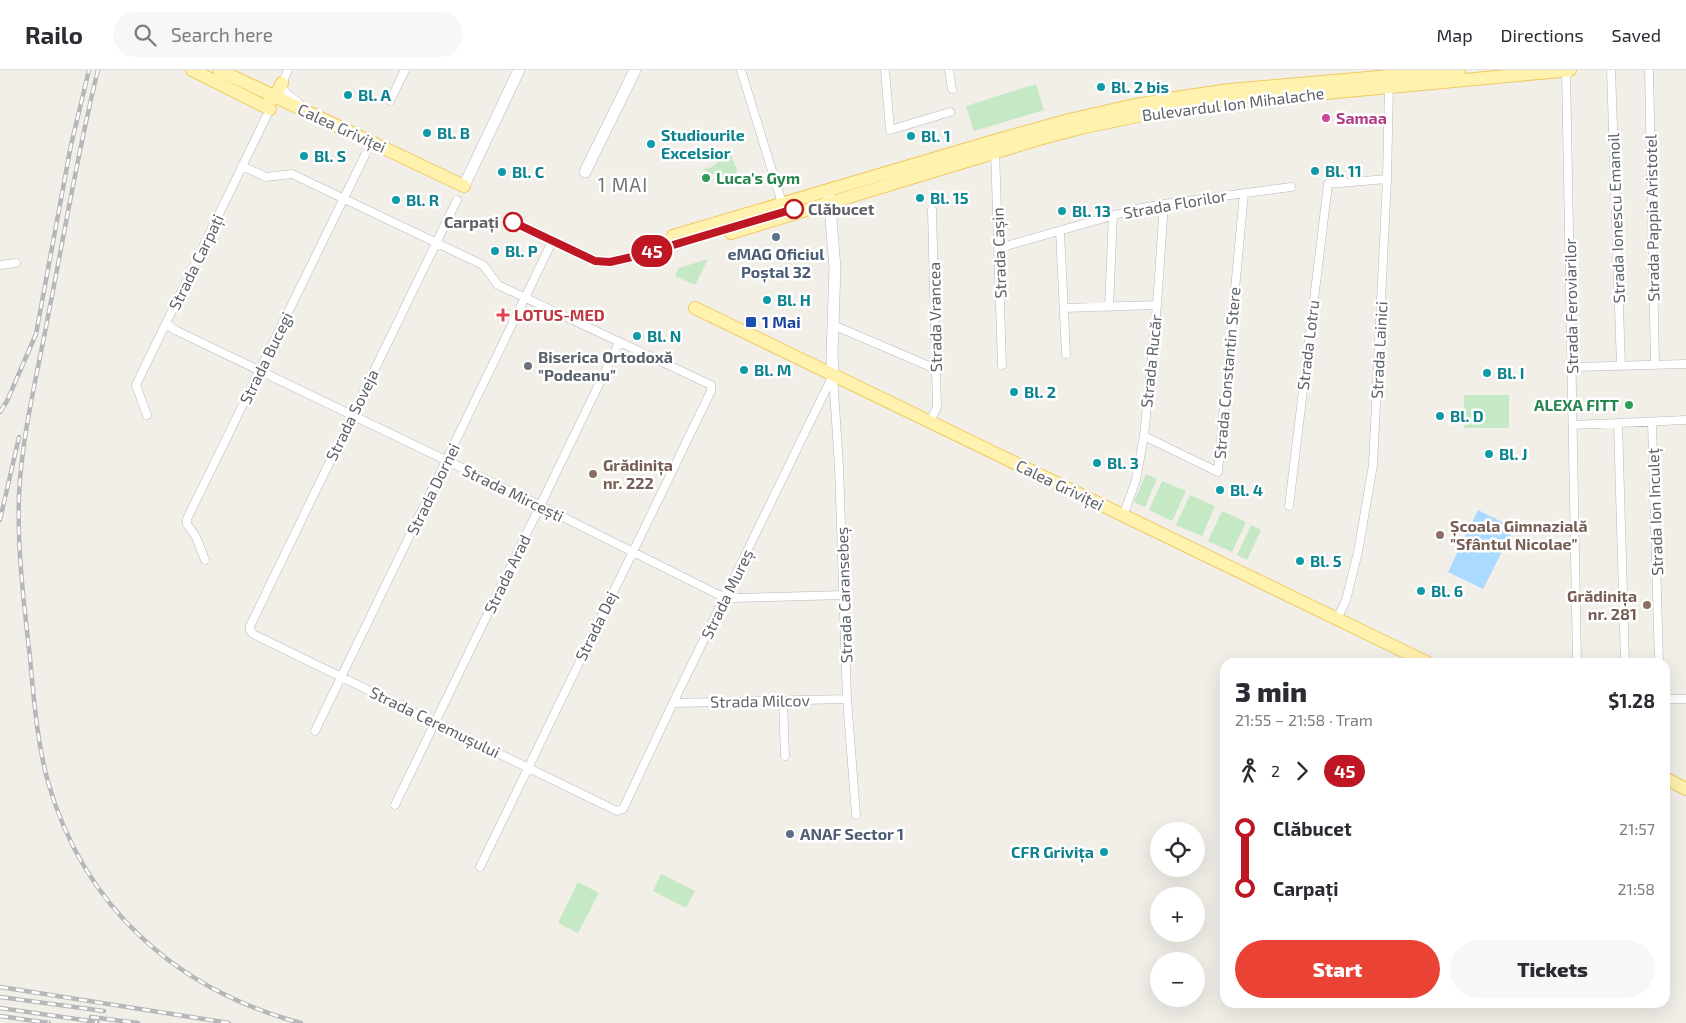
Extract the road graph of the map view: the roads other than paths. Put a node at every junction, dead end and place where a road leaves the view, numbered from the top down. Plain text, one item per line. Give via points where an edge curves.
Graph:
1 (192, 70) edge
2 (219, 70) edge
3 (288, 70) edge
4 (405, 70) edge
5 (519, 70) edge
6 (635, 70) edge
7 (741, 70) edge
8 (885, 70) edge
9 (949, 70) edge
10 (1459, 70) edge
11 (1566, 70) edge
12 (1570, 70) edge
13 (1611, 70) edge
14 (1649, 70) edge
15 (1508, 73) edge
16 (1494, 74) edge
17 (1389, 81) junction
18 (282, 83) junction
19 (952, 89) dead end
20 (275, 97) junction
21 (390, 101) dead end
22 (255, 102) junction
23 (268, 112) joint
24 (950, 112) dead end
25 (313, 115) junction
26 (995, 146) junction
27 (365, 155) dead end
28 (242, 166) junction
29 (585, 172) dead end
30 (1387, 179) junction
31 (464, 186) joint
32 (1291, 187) dead end
33 (828, 189) junction
34 (1244, 193) junction
35 (343, 198) junction
36 (456, 200) dead end
37 (782, 203) junction
38 (829, 203) junction
39 (1164, 204) junction
40 (932, 210) dead end
41 (742, 215) junction
42 (1113, 215) junction
43 (1060, 230) junction
44 (731, 233) joint
45 (673, 236) dead end
46 (436, 243) junction
47 (550, 246) dead end
48 (999, 248) junction
49 (16, 263) dead end
50 (0, 265) edge
51 (526, 298) junction
52 (1157, 305) junction
53 (1109, 307) junction
54 (695, 308) dead end
55 (1064, 308) junction
56 (166, 323) junction
57 (833, 325) junction
58 (619, 343) junction
59 (1066, 354) dead end
60 (1686, 364) edge
61 (1002, 365) dead end
62 (1655, 365) junction
63 (1621, 366) junction
64 (1573, 367) junction
65 (936, 369) junction
66 (260, 370) junction
67 (834, 375) junction
68 (352, 415) junction
69 (147, 416) dead end
70 (1686, 420) edge
71 (930, 422) junction
72 (1652, 422) junction
73 (1618, 423) junction
74 (1573, 425) junction
75 (1144, 436) junction
76 (446, 460) junction
77 (540, 506) junction
78 (1289, 506) dead end
79 (1123, 516) junction
80 (633, 552) junction
81 (205, 560) dead end
82 (844, 595) junction
83 (726, 598) junction
84 (1337, 619) junction
85 (250, 630) joint
86 (1418, 658) edge
87 (1577, 658) edge
88 (1626, 658) edge
89 (1659, 658) edge
90 (342, 677) junction
91 (1670, 699) edge
92 (1686, 699) edge
93 (847, 700) junction
94 (783, 701) junction
95 (673, 703) junction
96 (435, 722) junction
97 (315, 731) dead end
98 (785, 756) dead end
99 (527, 767) junction
100 (1670, 780) edge
101 (1686, 788) edge
102 (395, 805) dead end
103 (620, 811) joint
104 (856, 815) dead end
105 (480, 867) dead end

1 - 22 main road
2 - 20 main road, Calea Griviței
3 - 18 street
4 - 21 street
5 - 31 street
6 - 29 street
7 - 37 street
8 - 24 street via 890,130
9 - 19 street
10 - 17 main road, Bulevardul Ion Mihalache
11 - 12 main road, Bulevardul Ion Mihalache
11 - 15 main road, Bulevardul Ion Mihalache
11 - 64 street, Strada Feroviarilor
13 - 63 street, Strada Ionescu Emanoil
14 - 62 street, Strada Pappia Aristotel
15 - 16 main road, Bulevardul Ion Mihalache
16 - 17 main road, Bulevardul Ion Mihalache
17 - 26 main road, Bulevardul Ion Mihalache via 1238,90 1166,99 1085,116
17 - 30 street, Strada Lainici
18 - 20 main road
18 - 25 street via 285,91
20 - 22 main road via 267,102
20 - 25 main road, Calea Griviței
22 - 23 main road
23 - 28 street, Strada Carpați
25 - 31 main road, Calea Griviței
26 - 33 main road, Bulevardul Ion Mihalache
26 - 38 main road, Bulevardul Ion Mihalache
26 - 48 street, Strada Cașin
27 - 35 street, Strada Bucegi
28 - 35 street via 266,177 292,174
28 - 56 street, Strada Carpați
30 - 78 street, Strada Lotru via 1328,184
30 - 84 street, Strada Lainici via 1373,465 1358,552 1346,600
32 - 34 street, Strada Florilor
33 - 37 main road, Bulevardul Ion Mihalache
33 - 38 street
34 - 39 street, Strada Florilor
34 - 75 street, Strada Constantin Stere via 1218,472
35 - 46 street
35 - 66 street, Strada Bucegi
36 - 46 street, Strada Soveja
37 - 41 main road, Bulevardul Ion Mihalache
38 - 44 main road, Bulevardul Ion Mihalache
38 - 57 street via 835,268
39 - 42 street, Strada Florilor
39 - 52 street, Strada Rucăr
40 - 65 street, Strada Vrancea
41 - 44 street
41 - 45 main road, Bulevardul Ion Mihalache
42 - 43 street, Strada Florilor
42 - 53 street
43 - 48 street, Strada Florilor
43 - 55 street
46 - 51 street via 483,266 498,285
46 - 68 street, Strada Soveja
47 - 51 street, Strada Dornei
48 - 61 street, Strada Cașin
49 - 50 street
51 - 58 street
51 - 76 street, Strada Dornei
52 - 53 street
52 - 75 street, Strada Rucăr
53 - 55 street
54 - 67 main road, Calea Griviței
55 - 59 street
56 - 66 street, Strada Mircești
56 - 69 street, Strada Carpați via 136,385
57 - 65 street
57 - 67 street
58 - 77 street, Strada Arad
58 - 80 street, Strada Dej via 711,385 711,391
60 - 62 street
62 - 63 street
63 - 64 street
64 - 74 street, Strada Feroviarilor
65 - 71 street, Strada Vrancea via 937,407
66 - 68 street, Strada Mircești
66 - 81 street, Strada Bucegi via 187,519
67 - 71 main road, Calea Griviței
67 - 82 street, Strada Caransebeș
67 - 83 street, Strada Mureș
68 - 76 street, Strada Mircești
68 - 85 street, Strada Soveja
70 - 72 street
71 - 79 main road, Calea Griviței
72 - 73 street
72 - 89 street, Strada Ion Inculeț
73 - 74 street
73 - 88 street
74 - 87 street, Strada Feroviarilor
75 - 79 street, Strada Rucăr via 1136,480
76 - 77 street, Strada Mircești
76 - 90 street, Strada Dornei
77 - 80 street, Strada Mircești
77 - 96 street, Strada Arad
79 - 84 main road, Calea Griviței
80 - 83 street, Strada Mircești
80 - 99 street, Strada Dej
82 - 83 street, Strada Mircești
82 - 93 street, Strada Caransebeș
83 - 95 street, Strada Mureș
84 - 86 main road, Calea Griviței
85 - 90 street, Strada Ceremușului via 252,634
90 - 96 street, Strada Ceremușului
90 - 97 street, Strada Dornei
91 - 92 street
93 - 94 street, Strada Milcov
93 - 104 street, Strada Caransebeș
94 - 95 street, Strada Milcov
94 - 98 street
95 - 103 street, Strada Mureș
96 - 99 street, Strada Ceremușului
96 - 102 street, Strada Arad
99 - 103 street, Strada Ceremușului
99 - 105 street, Strada Dej
100 - 101 main road

